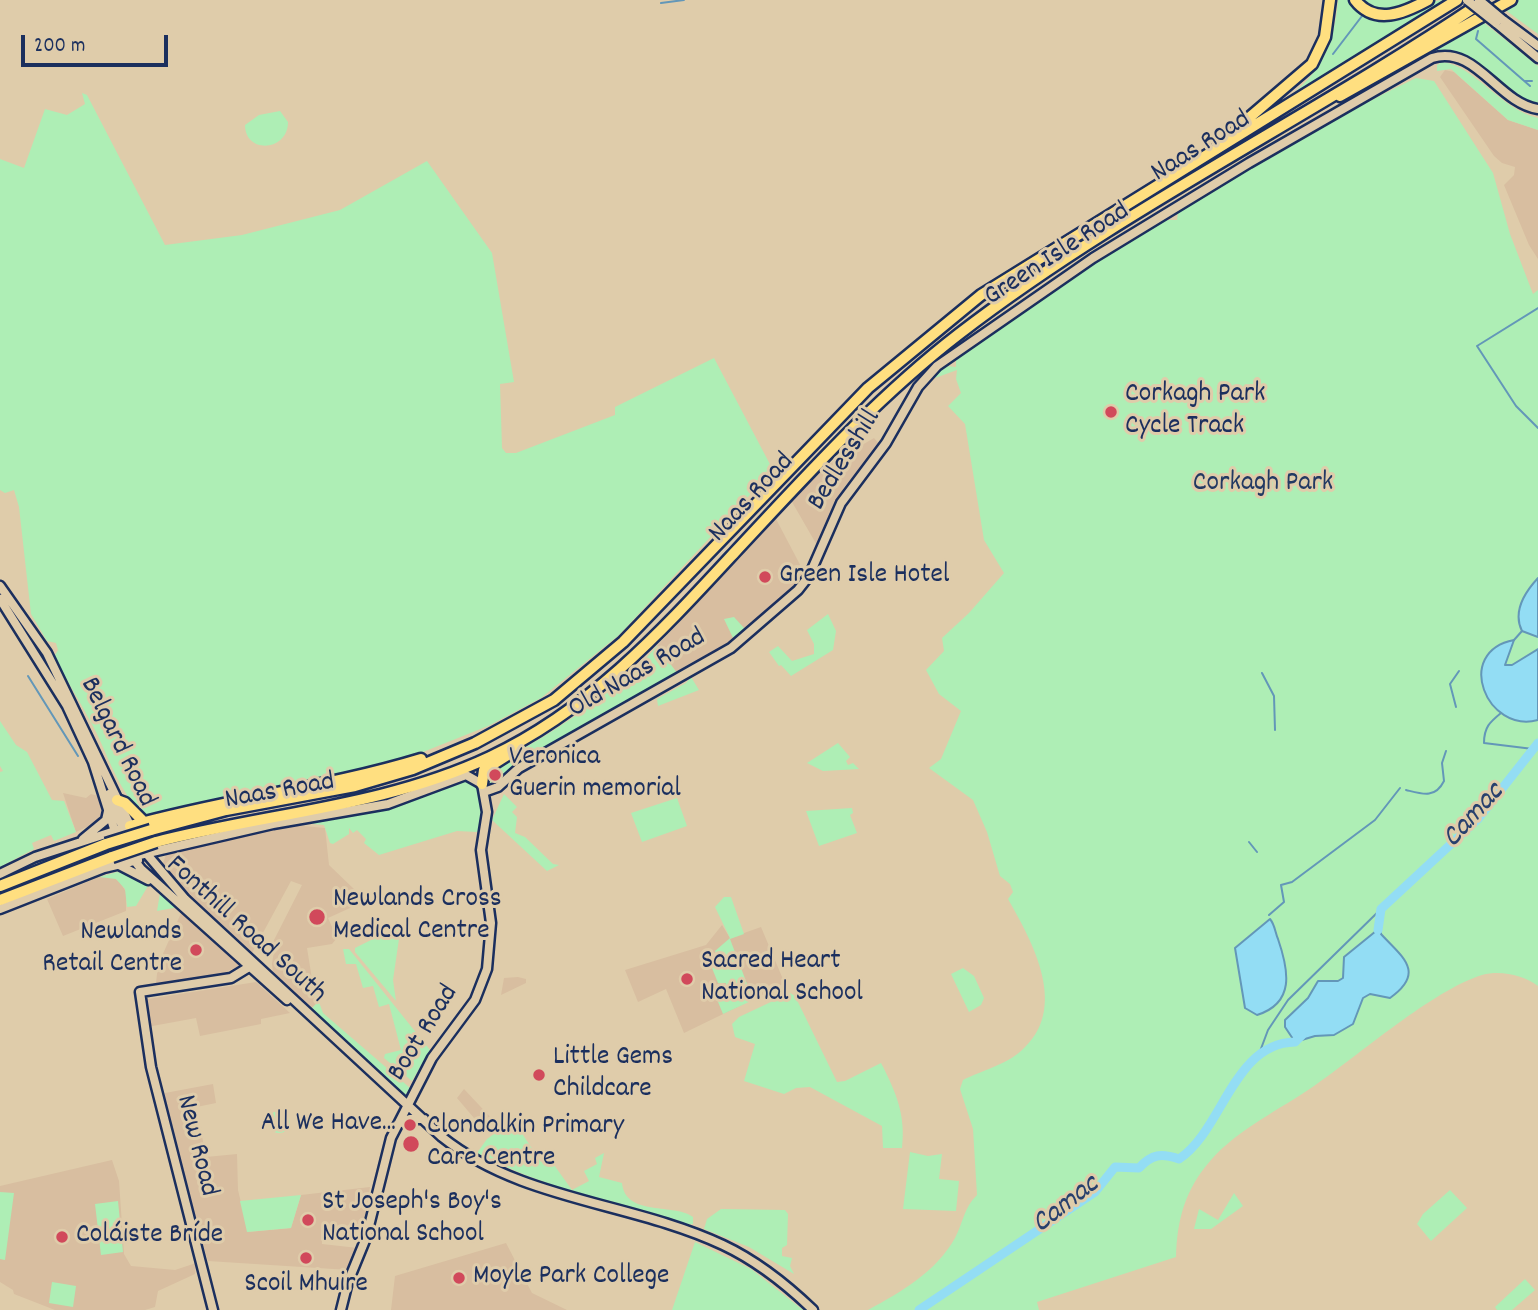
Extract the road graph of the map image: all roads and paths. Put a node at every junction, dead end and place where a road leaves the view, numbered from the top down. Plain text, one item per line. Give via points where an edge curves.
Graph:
1 (1330, 0) edge
2 (1354, 0) edge
3 (1428, 0) edge
4 (1457, 0) edge
5 (1467, 0) edge
6 (1479, 0) edge
7 (1485, 0) edge
8 (1511, 0) edge
9 (1500, 21) junction
10 (1538, 46) edge
11 (1538, 58) edge
12 (1538, 109) edge
13 (1246, 147) junction
14 (1206, 153) junction
15 (909, 403) joint
16 (805, 582) joint
17 (0, 586) edge
18 (0, 599) edge
19 (25, 620) junction
20 (47, 653) junction
21 (37, 660) junction
22 (61, 696) junction
23 (565, 714) junction
24 (487, 758) junction
25 (101, 765) junction
26 (483, 788) junction
27 (117, 800) junction
28 (108, 808) junction
29 (316, 816) junction
30 (147, 826) junction
31 (127, 827) junction
32 (114, 831) junction
33 (82, 840) junction
34 (169, 847) junction
35 (157, 848) junction
36 (146, 855) junction
37 (125, 859) junction
38 (157, 869) junction
39 (0, 874) edge
40 (0, 886) edge
41 (168, 893) junction
42 (0, 900) edge
43 (0, 909) edge
44 (249, 967) junction
45 (328, 1032) junction
46 (408, 1104) junction
47 (424, 1119) junction
48 (398, 1124) junction
49 (213, 1310) edge
50 (341, 1310) edge
51 (813, 1310) edge

1 - 14 highway via 1325,37 1312,64
2 - 3 highway via 1381,16
4 - 14 highway, Naas Road
5 - 9 main road, bridge
6 - 9 main road, bridge
7 - 13 highway, Naas Road
8 - 13 highway
9 - 10 main road
9 - 11 main road
12 - 15 main road, Green Isle Road via 1516,100 1458,57 1432,58 1051,285 937,366
13 - 23 highway, Naas Road via 1016,292 926,361 837,443 635,658
14 - 30 highway, Naas Road via 981,295 904,356 825,430 624,642 554,700 475,743 413,769 355,786
15 - 16 main road, Bedlesshill via 841,503
16 - 26 main road, Old Naas Road via 731,648 519,768 498,787
17 - 19 main road, Belgard Road
18 - 21 main road, Belgard Road
19 - 20 main road, Belgard Road
19 - 21 main road, Belgard Road via 38,651
20 - 22 main road, Belgard Road via 46,665
20 - 25 main road, Belgard Road
21 - 22 main road, Belgard Road
22 - 28 main road, Belgard Road via 83,738
23 - 24 highway, Naas Road
23 - 26 highway via 545,733 484,770
24 - 29 highway via 402,796
24 - 35 highway, Naas Road via 441,778 368,800 236,823
25 - 27 main road, Belgard Road
25 - 31 main road
26 - 29 main road via 466,775 388,804
26 - 46 main road, Boot Road via 487,812 481,850 491,923 487,969 475,1000 432,1058
27 - 30 highway
27 - 31 main road, Belgard Road
28 - 32 main road, Belgard Road
28 - 33 main road via 106,820
29 - 34 main road
30 - 31 highway
30 - 40 highway, Naas Road, bridge
31 - 32 main road
31 - 36 main road, Belgard Road
31 - 37 main road
32 - 33 main road
32 - 37 main road, Belgard Road
33 - 39 main road
34 - 35 main road
34 - 36 main road
35 - 36 main road
35 - 37 highway, Naas Road, bridge
35 - 38 main road
36 - 37 main road
36 - 38 main road, Fonthill Road South
37 - 41 main road, Fonthill Road South
37 - 41 main road
37 - 42 highway, Naas Road
37 - 43 main road, Naas Road
38 - 45 main road, Fonthill Road South
41 - 44 main road, Fonthill Road South
44 - 45 main road, Fonthill Road South
44 - 49 main road, New Road via 221,980 140,992 151,1067
45 - 46 main road, Fonthill Road South
46 - 47 main road, Fonthill Road South
46 - 48 main road, Boot Road
47 - 48 main road
47 - 51 main road, Fonthill Road South via 454,1147 493,1170 725,1246 762,1267
48 - 50 main road, Boot Road

